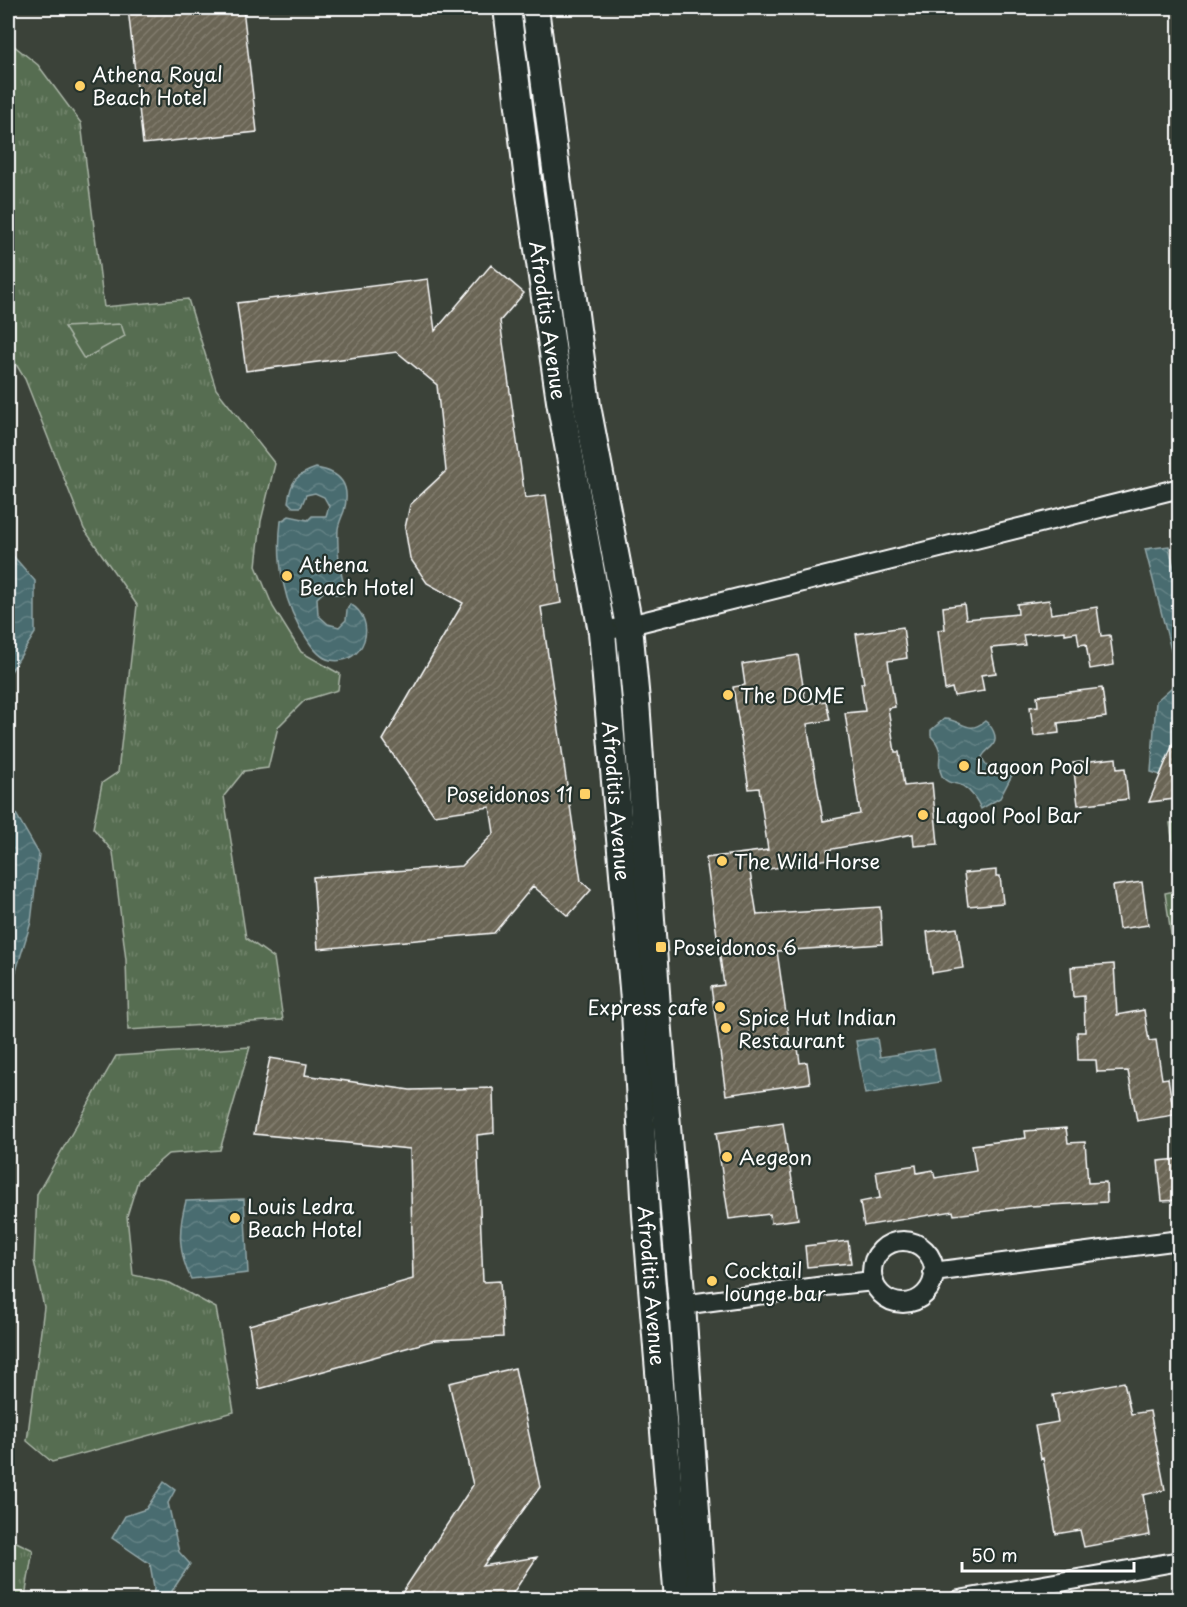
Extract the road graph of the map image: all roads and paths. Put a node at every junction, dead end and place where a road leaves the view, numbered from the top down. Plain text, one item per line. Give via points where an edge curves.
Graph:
1 (507, 8) edge
2 (536, 8) edge
3 (1179, 488) edge
4 (629, 626) junction
5 (602, 632) junction
6 (1179, 1240) edge
7 (933, 1272) junction
8 (874, 1281) junction
9 (682, 1305) junction
10 (1179, 1561) edge
11 (678, 1599) edge
12 (702, 1599) edge
13 (959, 1599) edge

1 - 5 main road, Afroditis Avenue via 560,401
2 - 4 main road, Afroditis Avenue via 587,406
3 - 4 street
4 - 5 street
4 - 9 main road, Afroditis Avenue
5 - 11 main road, Afroditis Avenue via 635,1011 646,1215
6 - 7 street
7 - 8 street via 927,1291 912,1301 894,1302 886,1298
7 - 8 street via 923,1249 916,1244 897,1242 889,1244 876,1257
8 - 9 street
9 - 12 main road, Afroditis Avenue
10 - 13 street

